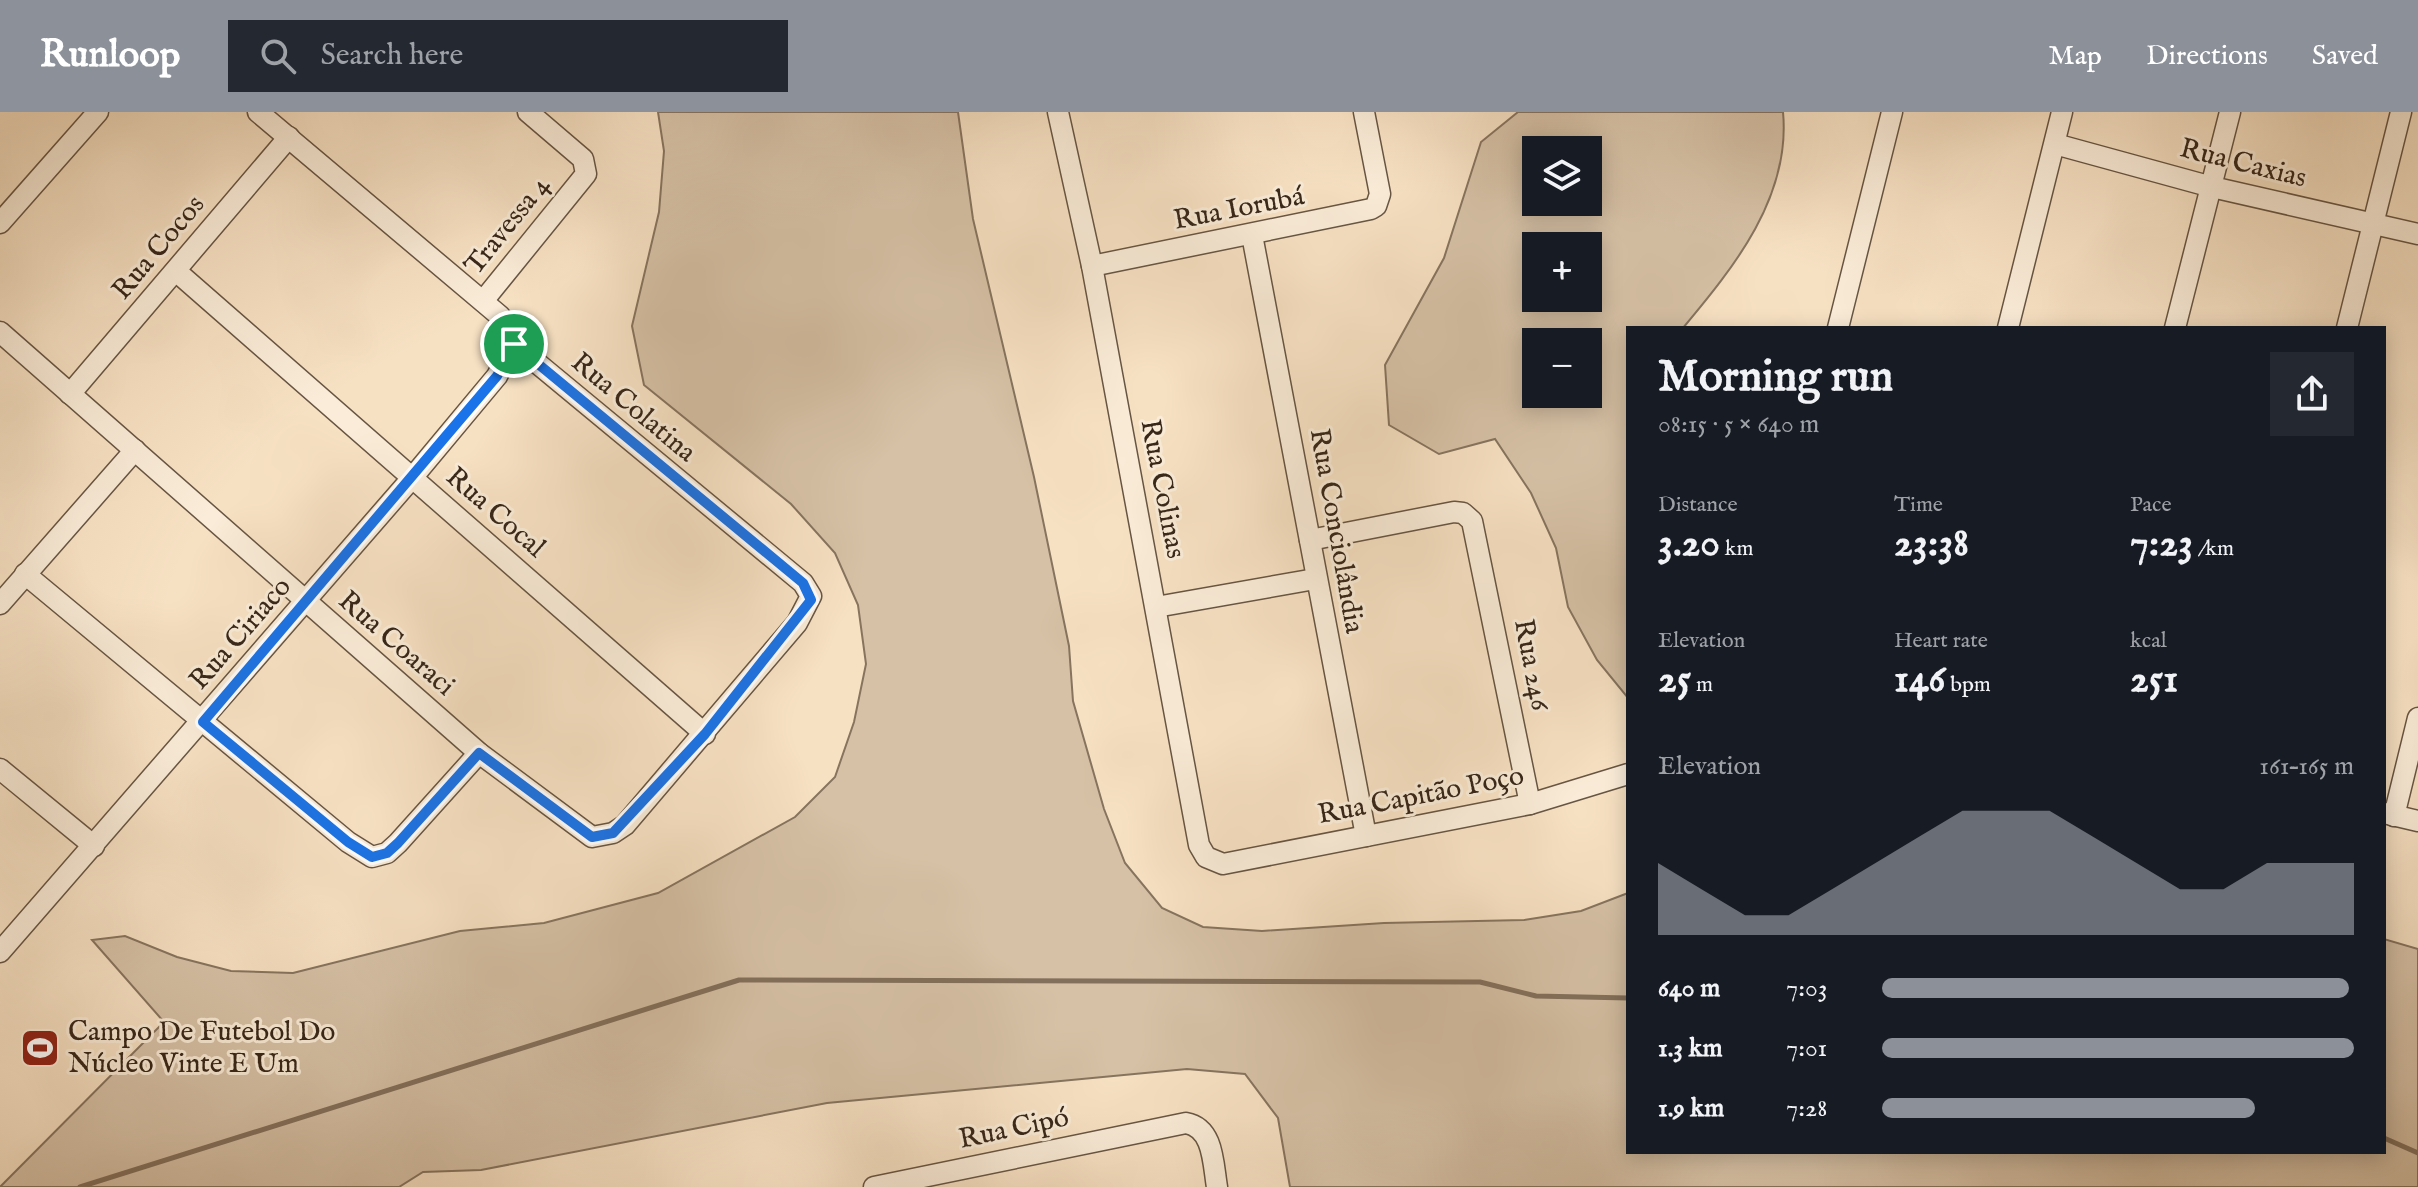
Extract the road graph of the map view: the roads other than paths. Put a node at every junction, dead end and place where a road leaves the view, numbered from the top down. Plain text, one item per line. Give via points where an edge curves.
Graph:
1 (98, 112) edge
2 (258, 112) edge
3 (528, 112) edge
4 (1058, 112) edge
5 (1364, 112) edge
6 (1892, 112) edge
7 (2062, 112) edge
8 (2230, 112) edge
9 (2401, 112) edge
10 (289, 137) junction
11 (2055, 144) junction
12 (2212, 187) junction
13 (0, 223) edge
14 (2373, 223) junction
15 (2418, 234) edge
16 (1252, 235) junction
17 (1092, 266) junction
18 (177, 272) junction
19 (483, 301) junction
20 (1838, 326) edge
21 (2009, 326) edge
22 (2176, 326) edge
23 (2347, 326) edge
24 (0, 332) edge
25 (514, 344) junction
26 (70, 394) junction
27 (135, 450) junction
28 (412, 478) junction
29 (1310, 540) junction
30 (25, 574) junction
31 (1315, 579) junction
32 (305, 602) junction
33 (0, 604) edge
34 (1156, 607) junction
35 (2418, 718) edge
36 (203, 722) junction
37 (705, 734) junction
38 (479, 753) junction
39 (0, 769) edge
40 (1626, 775) edge
41 (1530, 804) junction
42 (2389, 814) edge
43 (2418, 821) edge
44 (1366, 836) junction
45 (94, 846) junction
46 (1223, 864) joint
47 (0, 952) edge
48 (874, 1187) edge
49 (1217, 1187) edge

1 - 13 street
2 - 10 street, Rua Colatina
3 - 19 street, Travessa 4 via 583,159 586,174
4 - 17 street, Rua Colinas
5 - 16 street, Rua Iorubá via 1378,186 1379,200 1371,209
6 - 20 street
7 - 11 street
8 - 12 street
9 - 14 street
10 - 18 street, Rua Cocos
10 - 19 street, Rua Colatina
11 - 12 street, Rua Caxias
11 - 21 street
12 - 14 street, Rua Caxias
12 - 22 street
14 - 15 street, Rua Caxias
14 - 23 street
16 - 17 street, Rua Iorubá
16 - 29 street, Rua Conciolândia
17 - 34 street, Rua Colinas
18 - 26 street, Rua Cocos
18 - 28 street, Rua Cocal
19 - 25 street, Rua Colatina via 500,316
24 - 26 street, Rua Coaraci
25 - 28 street, Rua Ciriaco via 497,376
25 - 37 street, Rua Colatina via 803,583 811,600 797,623
26 - 27 street, Rua Coaraci
27 - 30 street
27 - 32 street, Rua Coaraci
28 - 32 street, Rua Ciriaco
28 - 37 street, Rua Cocal
29 - 31 street, Rua Conciolândia
29 - 41 street, Rua 246 via 1454,512 1472,521
30 - 33 street
30 - 36 street
31 - 34 street
31 - 44 street, Rua Conciolândia
32 - 36 street, Rua Ciriaco
32 - 38 street, Rua Coaraci
34 - 46 street, Rua Colinas via 1199,845 1210,861
35 - 42 street
36 - 38 street via 365,854 380,857
36 - 45 street, Rua Ciriaco
37 - 38 street, Rua Coaraci via 625,825 592,837
39 - 45 street
40 - 41 street, Rua Capitão Poço
41 - 44 street, Rua Capitão Poço
42 - 43 street
44 - 46 street, Rua Capitão Poço
45 - 47 street, Rua Ciriaco
48 - 49 street, Rua Cipó via 1186,1123 1201,1129 1208,1141

